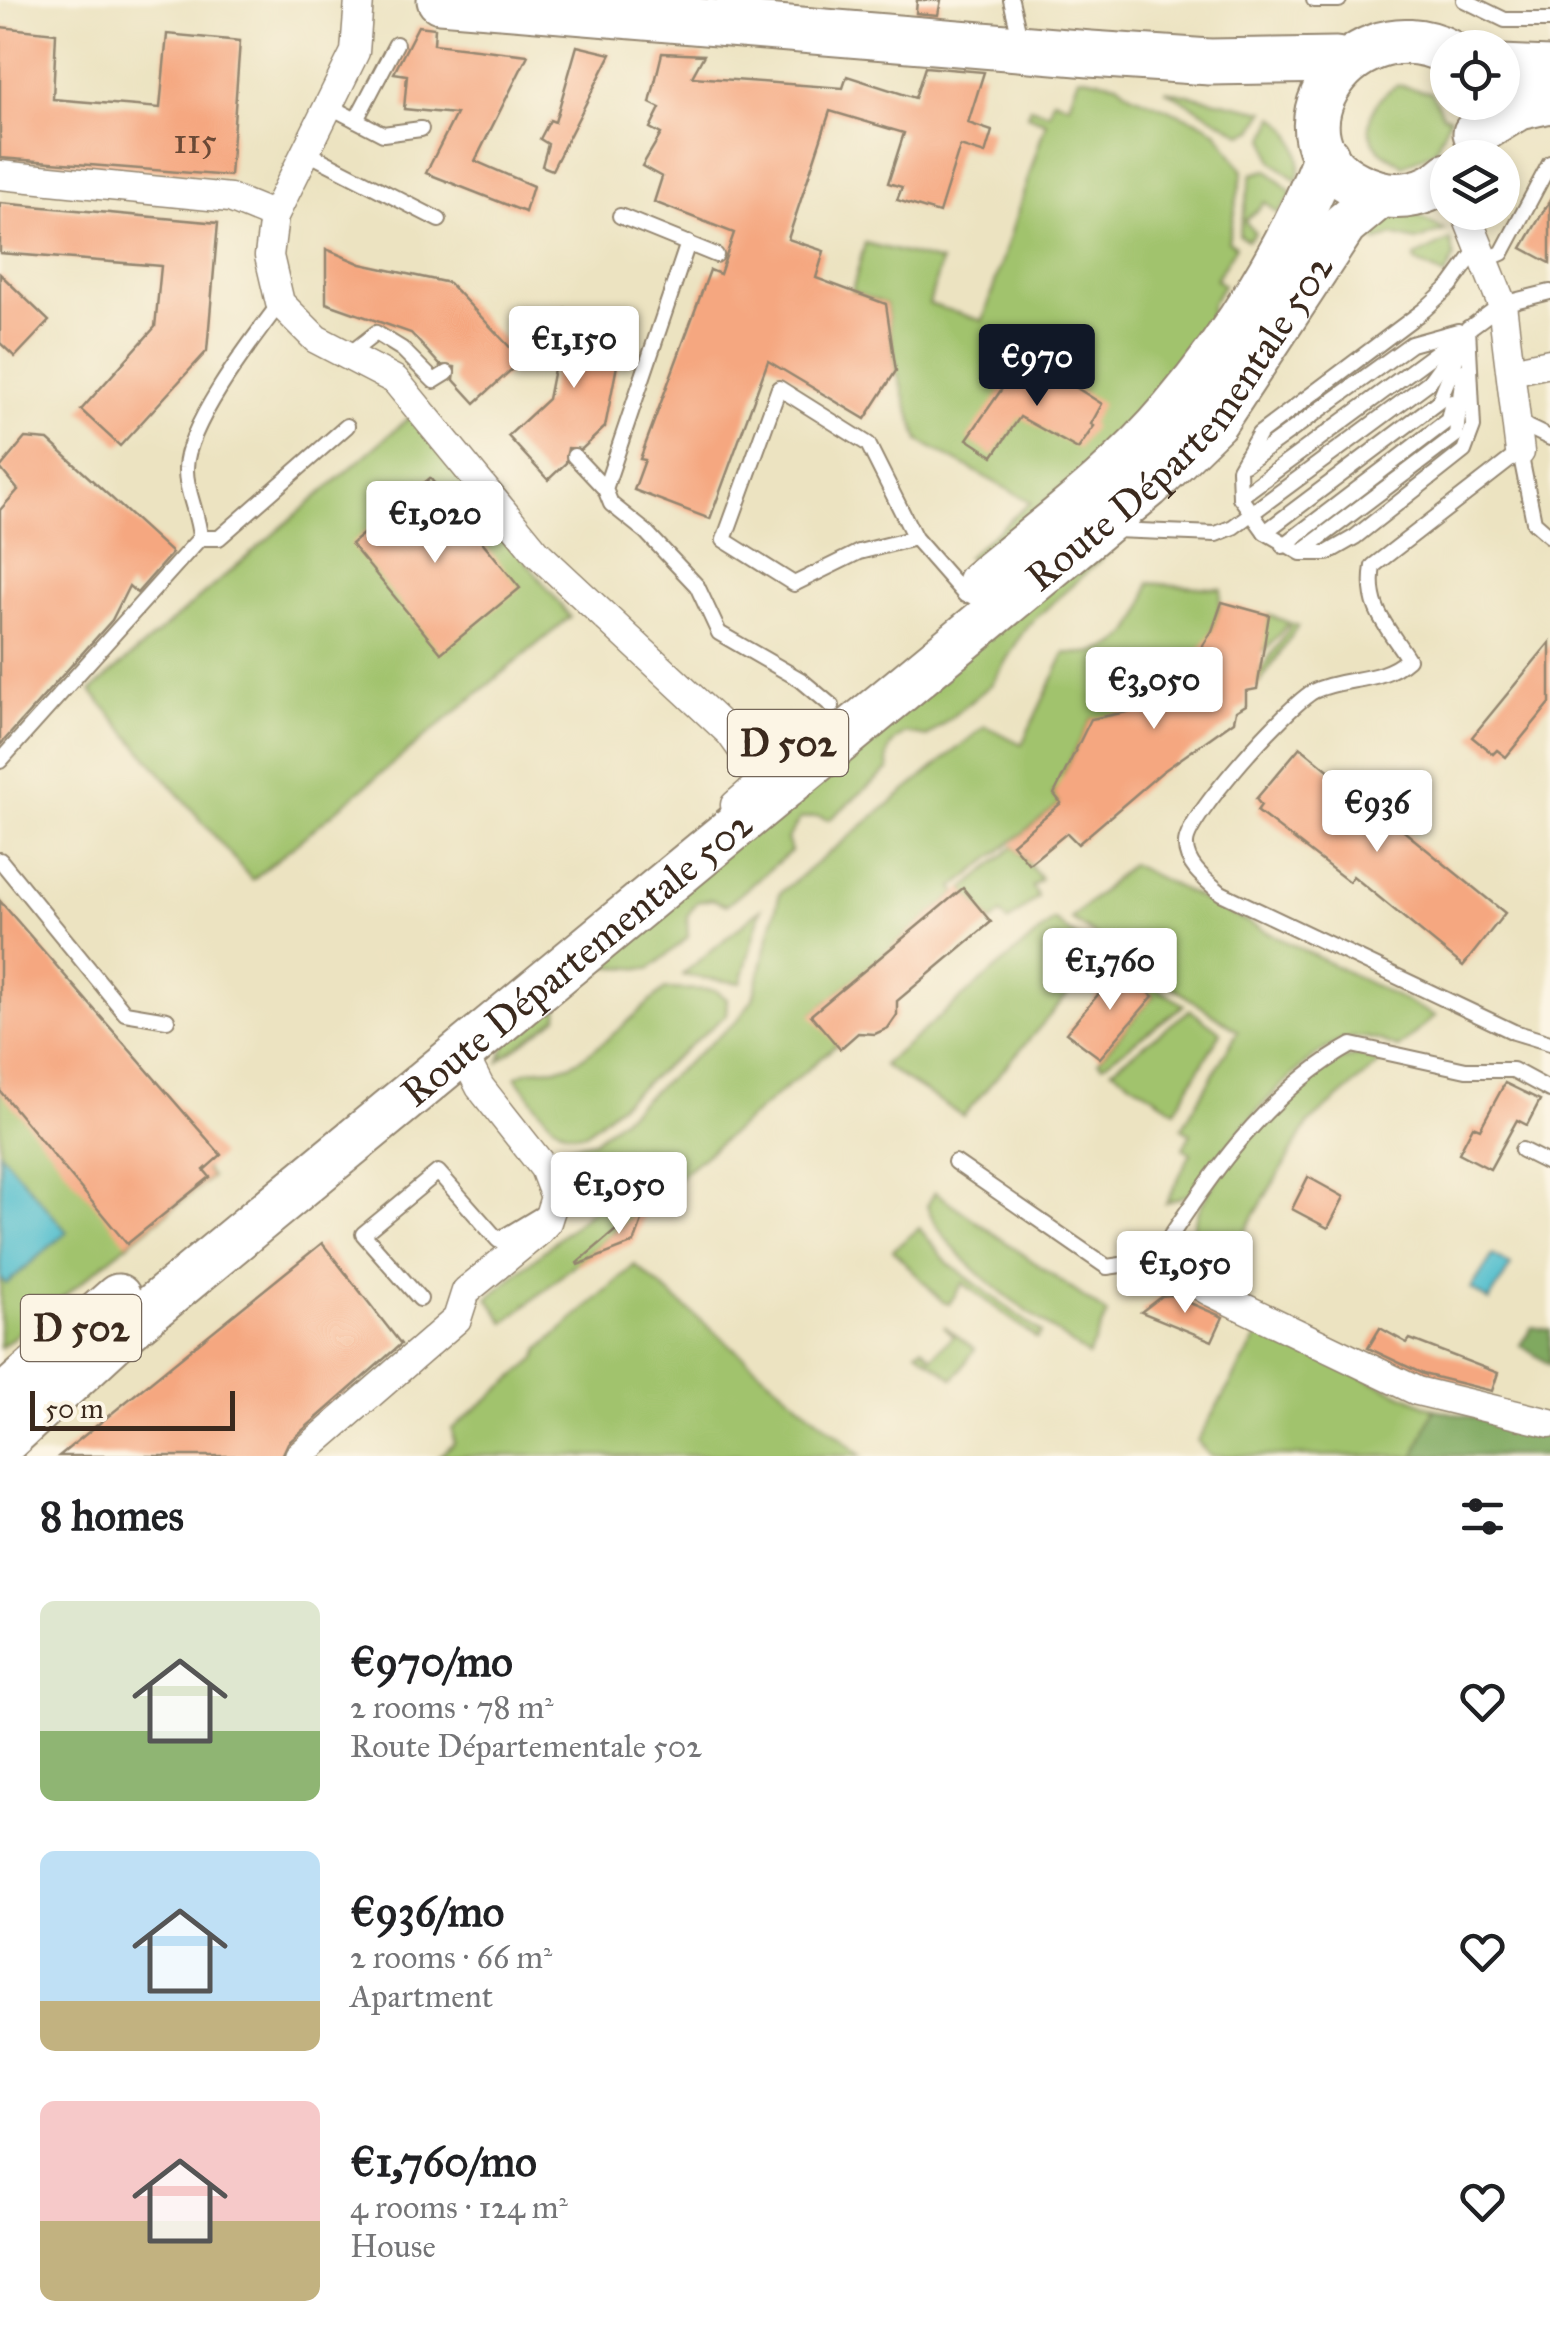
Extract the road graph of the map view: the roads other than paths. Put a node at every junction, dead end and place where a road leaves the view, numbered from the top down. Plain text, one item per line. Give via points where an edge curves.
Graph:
1 (359, 0) edge
2 (440, 0) edge
3 (1011, 0) edge
4 (1314, 0) edge
5 (1339, 0) edge
6 (1464, 0) edge
7 (1550, 20) edge
8 (1430, 43) edge
9 (396, 44) dead end
10 (1022, 48) junction
11 (1336, 60) junction
12 (1210, 62) junction
13 (1520, 77) edge
14 (1549, 92) edge
15 (329, 106) junction
16 (1315, 110) junction
17 (356, 120) junction
18 (422, 129) dead end
19 (1472, 131) edge
20 (306, 152) junction
21 (1326, 156) junction
22 (1550, 163) edge
23 (0, 175) edge
24 (1430, 201) edge
25 (1430, 205) edge
26 (274, 216) junction
27 (620, 216) dead end
28 (438, 220) dead end
29 (1460, 230) edge
30 (688, 243) junction
31 (716, 255) dead end
32 (1480, 255) junction
33 (1550, 292) edge
34 (280, 304) junction
35 (1502, 304) junction
36 (1468, 328) junction
37 (348, 355) junction
38 (1550, 363) edge
39 (1510, 371) junction
40 (447, 372) dead end
41 (1517, 422) junction
42 (347, 426) dead end
43 (1550, 438) edge
44 (1520, 452) junction
45 (574, 456) dead end
46 (1239, 469) junction
47 (604, 488) junction
48 (1240, 498) junction
49 (1250, 516) junction
50 (1094, 530) junction
51 (1265, 532) junction
52 (1550, 536) edge
53 (200, 538) junction
54 (916, 538) junction
55 (1283, 546) junction
56 (965, 595) junction
57 (832, 706) junction
58 (0, 761) edge
59 (756, 769) junction
60 (0, 860) edge
61 (594, 941) junction
62 (167, 1020) dead end
63 (1550, 1043) edge
64 (461, 1050) junction
65 (1550, 1090) edge
66 (1522, 1150) dead end
67 (956, 1162) dead end
68 (1550, 1164) edge
69 (554, 1208) junction
70 (1155, 1260) junction
71 (420, 1299) dead end
72 (0, 1401) edge
73 (1550, 1423) edge
74 (0, 1445) edge
75 (299, 1456) edge

1 - 15 street via 355,52
2 - 10 main road
3 - 10 lane
4 - 5 lane
6 - 7 lane via 1505,20
8 - 11 main road via 1410,34 1383,34
9 - 17 lane
10 - 12 main road
11 - 12 main road
11 - 16 main road
12 - 16 main road
13 - 14 main road
14 - 19 main road
15 - 17 lane
15 - 20 street
16 - 21 main road
17 - 18 lane via 383,134
20 - 26 street
20 - 28 lane
21 - 24 main road via 1359,187
21 - 56 main road, Route Départementale 502 / D 502 via 1310,200 1264,277 1172,412
22 - 32 lane via 1502,252
23 - 26 street via 230,198
25 - 50 main road, Route Départementale 502 / D 502 via 1344,225 1215,421
26 - 34 street via 269,256
27 - 30 lane
29 - 32 street
30 - 31 lane
30 - 47 lane
32 - 35 street
32 - 46 lane via 1424,310 1259,434
33 - 35 lane
34 - 37 street via 316,338
34 - 53 lane via 232,366 190,455 186,468
35 - 36 lane
35 - 39 street
36 - 46 lane via 1411,344
36 - 48 lane
36 - 49 lane via 1430,382
36 - 51 lane via 1439,401
36 - 55 lane via 1448,420
36 - 55 lane via 1456,435 1301,553
37 - 40 lane via 376,334 402,348 434,381
37 - 59 street via 395,380 538,554 730,733
38 - 39 street
39 - 41 street
41 - 43 lane
41 - 44 street
42 - 53 lane via 219,538
44 - 52 lane via 1534,522
44 - 63 lane via 1373,566 1369,591 1375,608 1408,659 1392,674 1313,692 1191,822 1185,847 1196,871 1221,894
45 - 47 lane
46 - 48 lane
47 - 57 lane via 610,504 697,586 720,633
48 - 49 lane
49 - 50 lane via 1216,534
49 - 51 lane
50 - 61 main road, Route Départementale 502 / D 502
51 - 55 lane
53 - 58 lane
54 - 54 lane via 868,444 779,388 724,540 794,584 859,552
54 - 56 lane
56 - 57 main road, Route Départementale 502 / D 502
57 - 59 main road, Route Départementale 502 / D 502
59 - 61 street via 760,784 635,890
59 - 72 main road, Route Départementale 502 / D 502
60 - 62 lane via 124,1013
61 - 64 main road, Route Départementale 502 / D 502
64 - 69 street via 480,1088 553,1184
64 - 74 main road, Route Départementale 502 / D 502
65 - 70 lane via 1514,1070 1466,1070 1352,1045 1291,1087 1230,1153
66 - 68 lane
67 - 70 lane via 1107,1266
69 - 71 lane via 498,1240 438,1172 363,1234
69 - 75 street via 536,1234 466,1291 457,1319
70 - 73 street via 1417,1391

